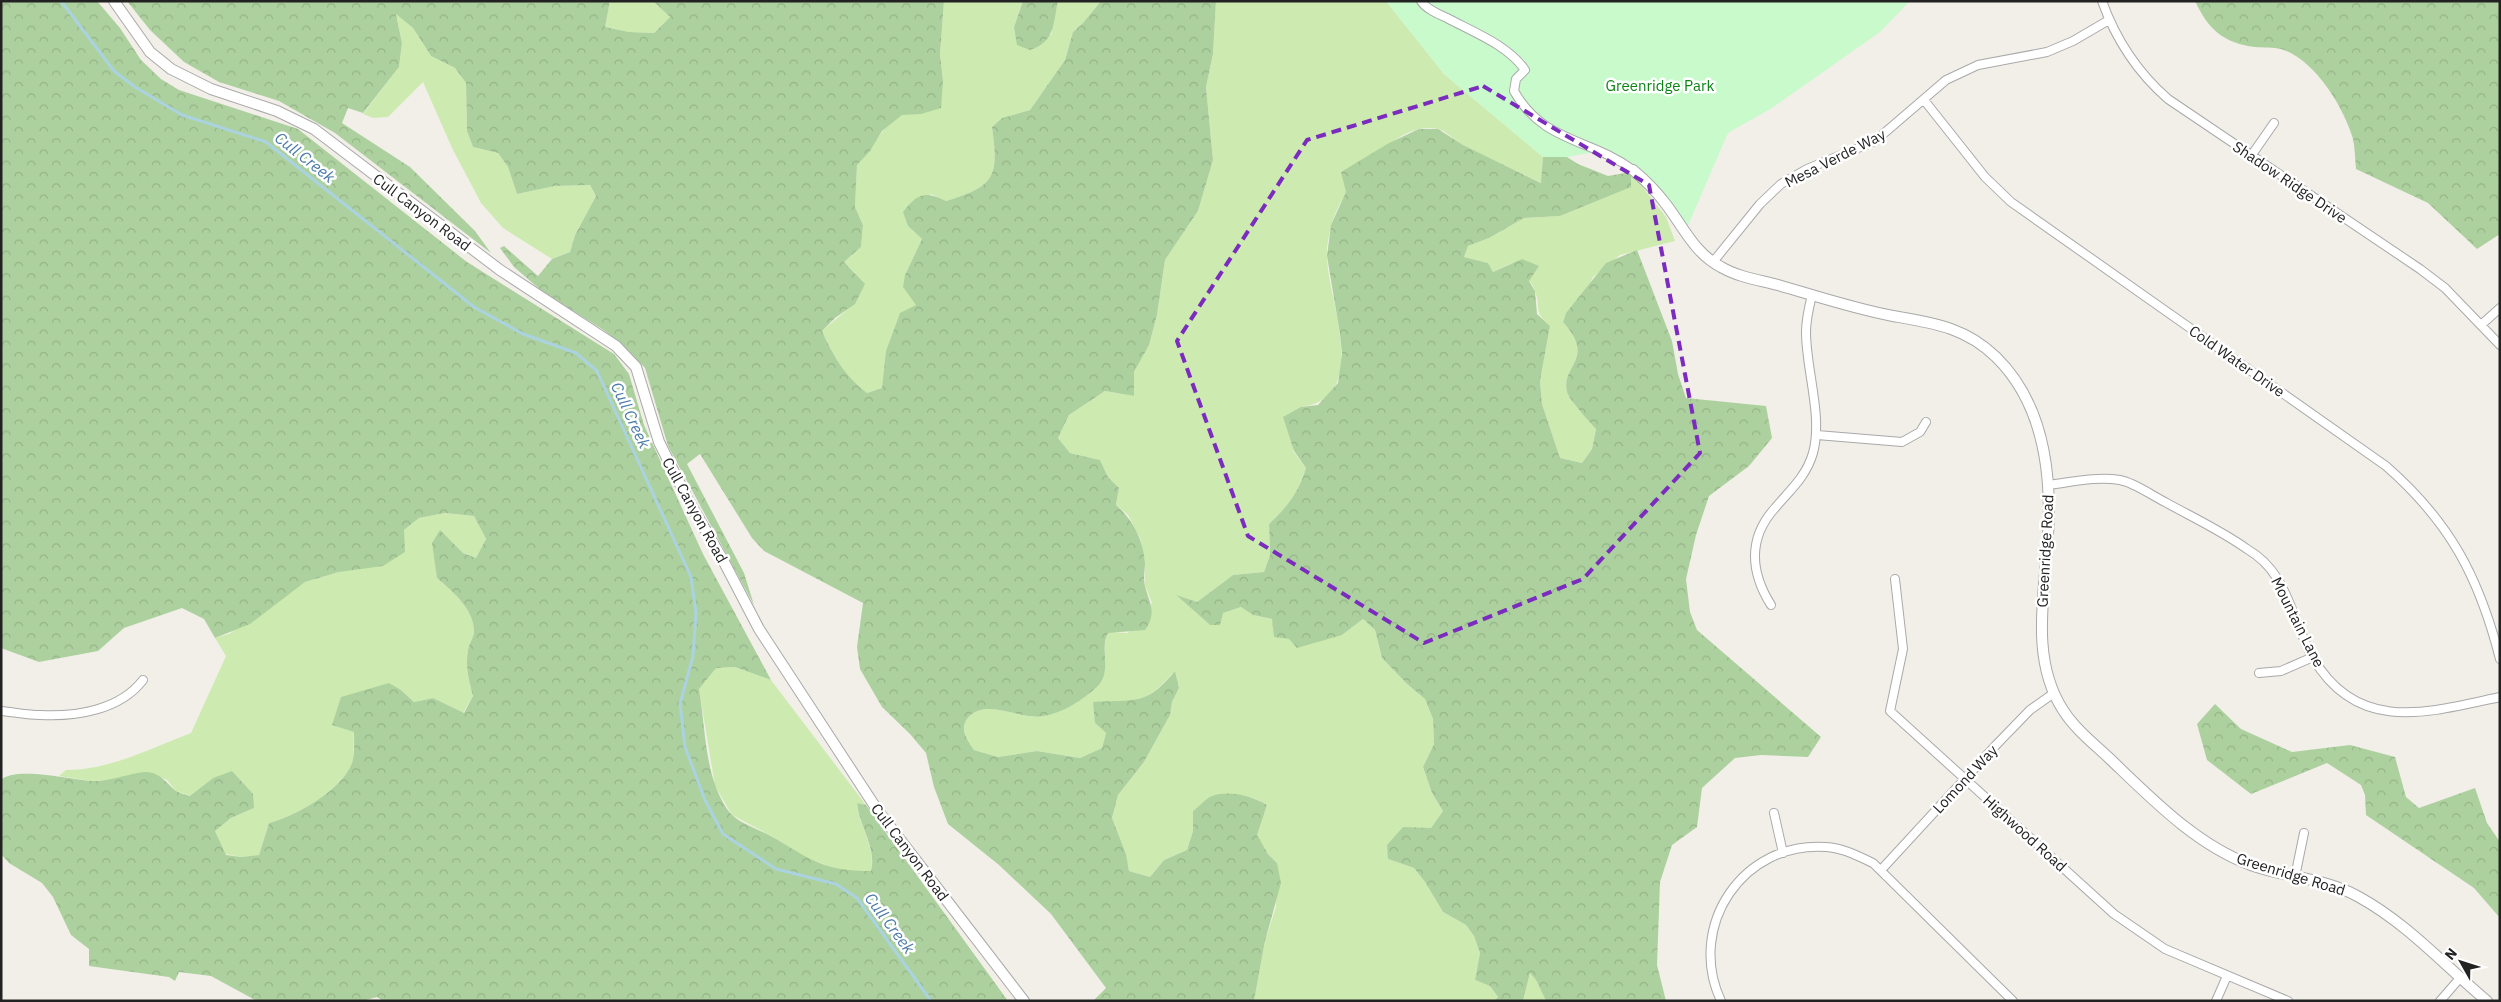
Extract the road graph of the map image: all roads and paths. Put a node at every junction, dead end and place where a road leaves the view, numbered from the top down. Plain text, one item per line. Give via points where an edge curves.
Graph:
1 (114, 1) edge
2 (1421, 1) edge
3 (2102, 1) edge
4 (2110, 20) junction
5 (1924, 100) junction
6 (2274, 123) dead end
7 (2251, 156) junction
8 (1633, 170) joint
9 (1713, 262) junction
10 (1812, 295) junction
11 (2500, 308) edge
12 (2481, 325) junction
13 (2500, 345) edge
14 (1926, 422) dead end
15 (1817, 435) junction
16 (2049, 485) junction
17 (1895, 579) dead end
18 (1771, 605) dead end
19 (2312, 657) junction
20 (2500, 659) edge
21 (2259, 673) dead end
22 (144, 680) dead end
23 (2054, 693) junction
24 (2500, 697) edge
25 (1, 711) edge
26 (1965, 779) junction
27 (1774, 814) dead end
28 (2304, 833) dead end
29 (1783, 853) junction
30 (1881, 870) junction
31 (2295, 876) junction
32 (2227, 976) junction
33 (2460, 978) junction
34 (1024, 1001) edge
35 (1721, 1001) edge
36 (2013, 1001) edge
37 (2216, 1001) edge
38 (2288, 1001) edge
39 (2440, 1001) edge
40 (2487, 1001) edge

1 - 34 street, Cull Canyon Road via 150,52 172,69 203,86 277,111 314,129 500,270 630,358 641,381 658,442 759,629 878,811
2 - 8 street, Greenridge Road via 1434,12 1517,59 1525,70 1516,79 1514,91 1533,117 1550,130
3 - 4 street, Shadow Ridge Drive
4 - 5 street, Mesa Verde Way via 2047,52 1978,65 1961,72 1946,80
4 - 7 street, Shadow Ridge Drive via 2130,58 2147,80 2168,99
5 - 9 street, Mesa Verde Way via 1875,141 1807,169 1781,184 1760,204
5 - 20 street, Cold Water Drive via 1985,177 2011,202 2402,480 2439,521 2468,566 2482,596
6 - 7 street
7 - 12 street, Shadow Ridge Drive via 2420,269 2445,288
8 - 9 street, Greenridge Road via 1664,201 1693,245
9 - 10 street, Greenridge Road via 1734,273
10 - 15 street via 1806,332
10 - 16 street, Greenridge Road via 1942,325 1970,338 1993,354 2024,393 2040,440
11 - 12 street
12 - 13 street, Shadow Ridge Drive
14 - 15 street via 1920,432 1902,442
15 - 18 street via 1808,469 1767,518 1756,545 1754,555 1760,587
16 - 19 street, Mountain Lane via 2079,480 2122,480 2248,549 2264,562 2284,590
16 - 23 street, Greenridge Road via 2041,641
17 - 26 street, Highwood Road via 1903,649 1890,711
19 - 21 street via 2281,671
19 - 24 street, Mountain Lane via 2344,693 2361,703 2395,713 2451,709
22 - 25 street via 127,697 83,712 41,716
23 - 26 street, Lomond Way via 2030,710
23 - 31 street, Greenridge Road via 2076,727 2195,835 2249,865
26 - 30 street, Lomond Way
26 - 32 street, Highwood Road via 2120,919 2165,949
27 - 29 street
28 - 31 street
29 - 30 street via 1811,847 1844,850
29 - 35 street via 1760,864 1738,882 1727,896 1715,922 1709,953 1711,974
30 - 36 street
31 - 33 street, Greenridge Road via 2339,887 2384,911 2410,930
32 - 37 street
32 - 38 street, Highwood Road
33 - 39 street
33 - 40 street, Greenridge Road

